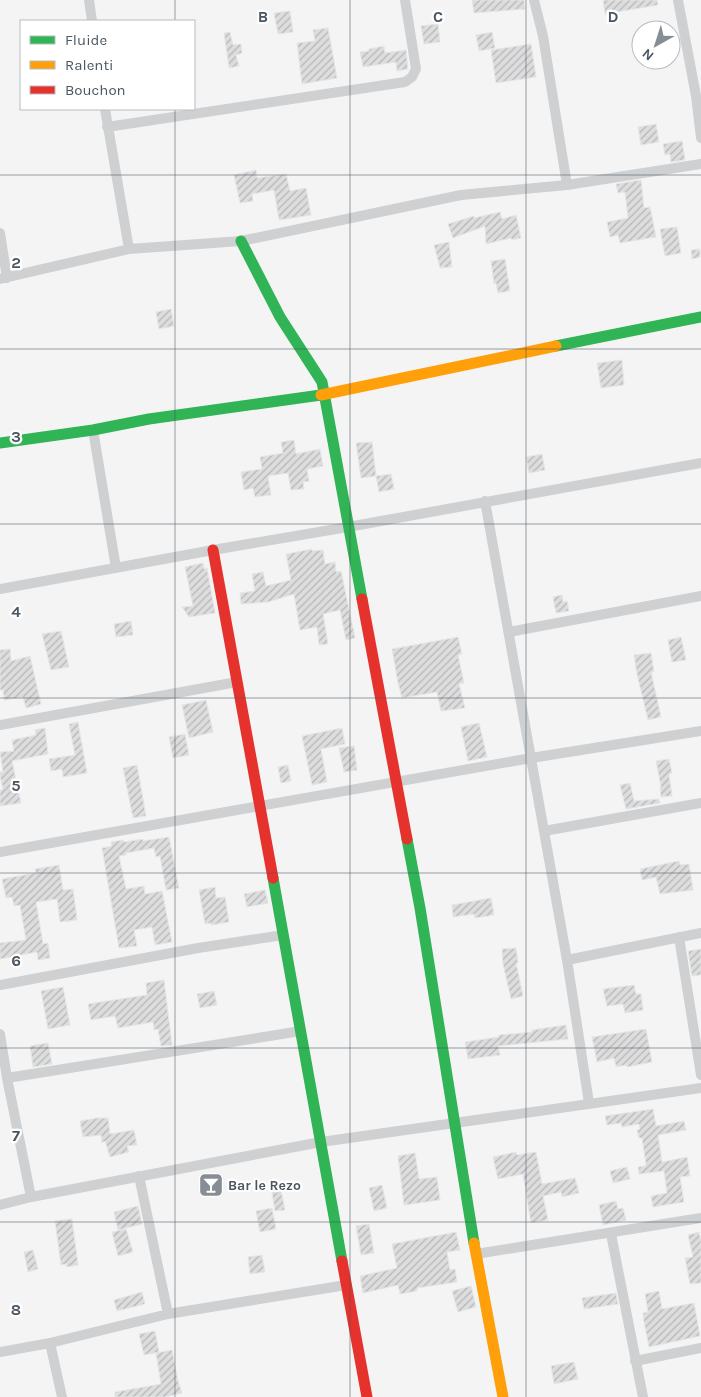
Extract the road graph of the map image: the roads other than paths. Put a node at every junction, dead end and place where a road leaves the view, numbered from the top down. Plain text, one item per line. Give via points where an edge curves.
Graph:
1 (89, 0) edge
2 (406, 0) edge
3 (534, 0) edge
4 (678, 0) edge
5 (92, 20) edge
6 (698, 95) edge
7 (105, 110) edge
8 (107, 127) junction
9 (701, 138) edge
10 (701, 164) edge
11 (567, 185) junction
12 (0, 233) edge
13 (241, 241) junction
14 (130, 249) junction
15 (4, 279) edge
16 (701, 317) edge
17 (324, 395) junction
18 (93, 430) junction
19 (0, 443) edge
20 (701, 463) edge
21 (485, 502) junction
22 (348, 527) junction
23 (212, 550) junction
24 (116, 568) junction
25 (0, 590) edge
26 (701, 596) edge
27 (509, 632) junction
28 (237, 682) junction
29 (0, 725) edge
30 (701, 731) edge
31 (531, 758) junction
32 (396, 782) junction
33 (701, 803) edge
34 (260, 806) junction
35 (544, 831) junction
36 (0, 852) edge
37 (701, 933) edge
38 (283, 934) junction
39 (679, 937) junction
40 (567, 960) junction
41 (0, 984) edge
42 (301, 1032) junction
43 (0, 1034) edge
44 (701, 1075) edge
45 (6, 1078) junction
46 (701, 1088) edge
47 (589, 1103) junction
48 (454, 1122) junction
49 (321, 1142) junction
50 (140, 1176) junction
51 (31, 1197) junction
52 (0, 1205) edge
53 (701, 1218) edge
54 (610, 1234) junction
55 (476, 1254) junction
56 (346, 1285) junction
57 (168, 1314) junction
58 (50, 1343) junction
59 (701, 1348) edge
60 (0, 1352) edge
61 (635, 1361) junction
62 (62, 1397) edge
63 (367, 1397) edge
64 (503, 1397) edge
65 (643, 1397) edge

1 - 5 street
2 - 8 street via 416,69 405,82
3 - 11 street via 544,36
4 - 6 street
6 - 9 street
7 - 8 street
8 - 14 street
10 - 11 street
11 - 13 street via 461,195
12 - 15 street
13 - 14 street
13 - 17 street via 280,317 317,372
14 - 15 street
16 - 17 street
17 - 18 street
17 - 22 street
18 - 19 street
18 - 24 street
20 - 21 street
21 - 22 street
21 - 27 street
22 - 23 street
22 - 32 street
23 - 24 street
23 - 28 street
24 - 25 street
26 - 27 street
27 - 31 street
28 - 29 street
28 - 34 street
30 - 31 street
31 - 32 street
31 - 35 street
32 - 34 street
32 - 48 street
33 - 35 street
34 - 36 street
34 - 38 street
35 - 40 street
37 - 39 street
38 - 41 street
38 - 42 street
39 - 40 street
39 - 44 street
40 - 47 street
42 - 45 street
42 - 49 street
43 - 45 street
45 - 51 street
46 - 47 street
47 - 48 street
48 - 49 street
48 - 55 street
49 - 50 street
49 - 56 street
50 - 51 street
50 - 57 street
51 - 52 street
53 - 54 street
54 - 55 street
54 - 61 street
55 - 64 street
56 - 57 street
56 - 63 street
57 - 58 street
58 - 60 street
58 - 62 street
59 - 61 street
61 - 65 street

